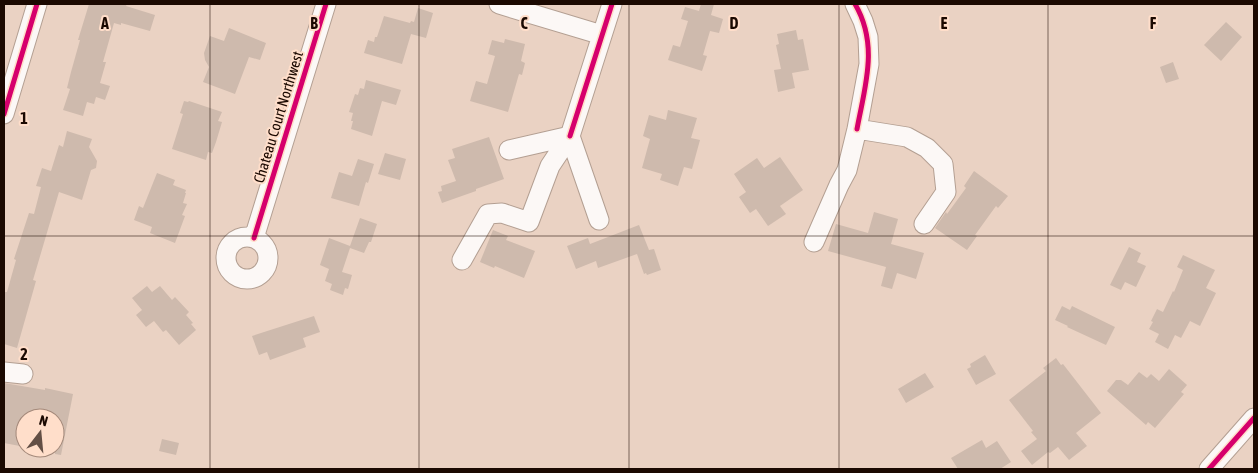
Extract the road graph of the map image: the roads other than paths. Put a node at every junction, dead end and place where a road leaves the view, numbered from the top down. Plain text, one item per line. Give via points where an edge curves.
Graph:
1 (37, 4) edge
2 (326, 4) edge
3 (499, 4) edge
4 (612, 4) edge
5 (855, 4) edge
6 (602, 35) junction
7 (4, 114) edge
8 (857, 129) junction
9 (570, 136) junction
10 (509, 150) dead end
11 (599, 220) dead end
12 (924, 224) dead end
13 (254, 238) dead end
14 (814, 242) dead end
15 (462, 260) dead end
16 (4, 372) edge
17 (23, 374) dead end
18 (1254, 418) edge
19 (1209, 469) edge

1 - 7 street
2 - 13 street, Chateau Court Northwest
3 - 6 street
4 - 6 street
5 - 8 street via 868,37 869,64
6 - 9 street
8 - 12 street via 907,137 927,148 943,164 946,192
8 - 14 street via 847,170
9 - 10 street
9 - 11 street
9 - 15 street via 550,166 529,222 502,213 488,214
16 - 17 street
18 - 19 street

